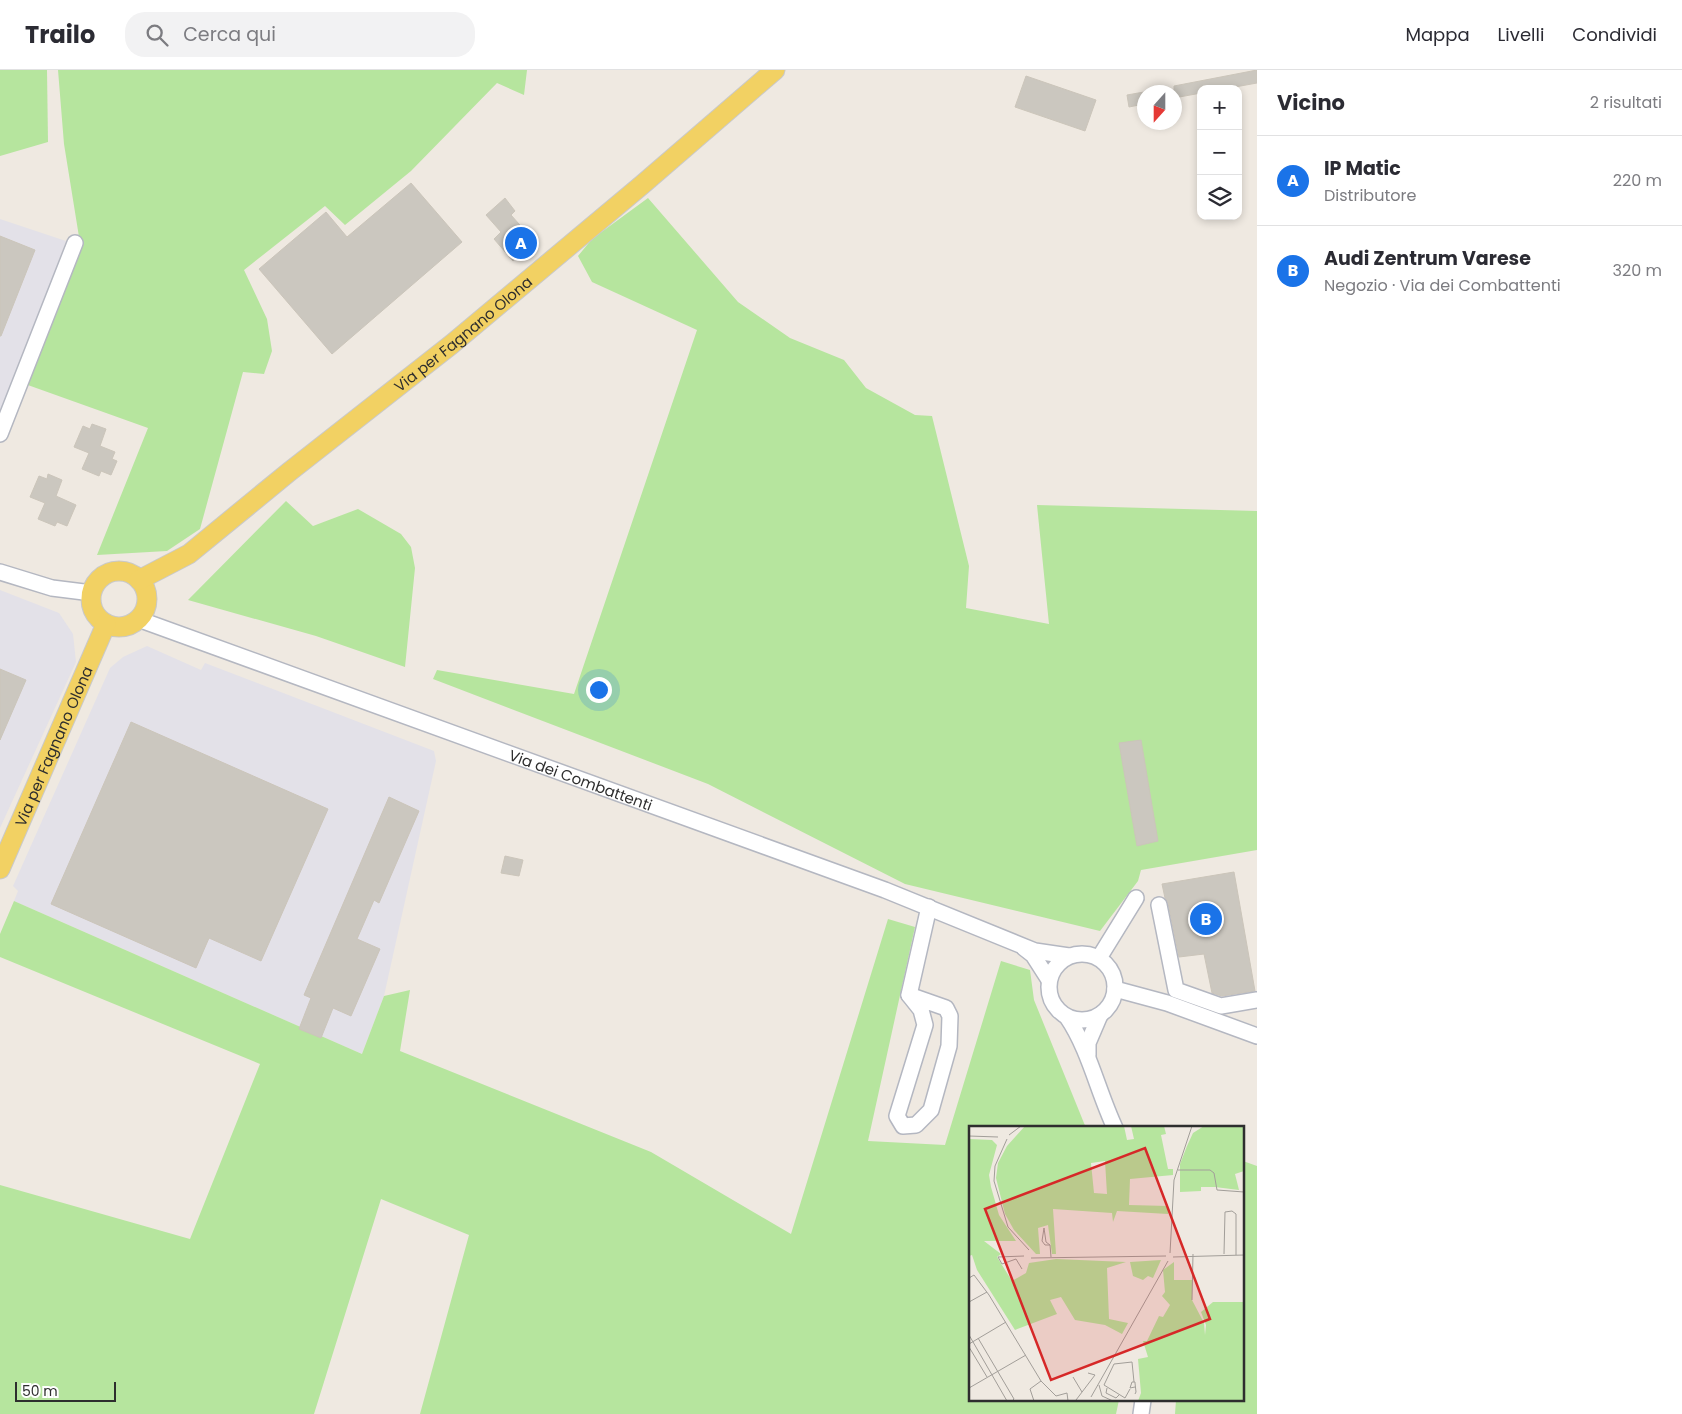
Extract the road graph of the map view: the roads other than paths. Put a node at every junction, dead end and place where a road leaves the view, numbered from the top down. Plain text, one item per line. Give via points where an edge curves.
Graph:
1 (775, 70) edge
2 (75, 243) dead end
3 (0, 434) edge
4 (0, 572) edge
5 (139, 580) junction
6 (92, 592) junction
7 (138, 619) junction
8 (106, 624) junction
9 (0, 869) edge
10 (1136, 898) dead end
11 (1159, 905) dead end
12 (929, 907) junction
13 (1021, 945) junction
14 (1069, 956) junction
15 (1099, 958) junction
16 (1049, 980) junction
17 (1115, 990) junction
18 (1176, 990) junction
19 (909, 995) junction
20 (1257, 1000) edge
21 (1167, 1003) junction
22 (1100, 1015) junction
23 (1067, 1017) junction
24 (1257, 1036) edge
25 (1088, 1059) junction
26 (1114, 1126) edge

1 - 5 main road, Via per Fagnano Olona via 452,344 189,554
2 - 3 street
4 - 6 street via 52,588
5 - 6 main road via 124,572 108,574
5 - 7 main road via 144,587 146,604
6 - 8 main road via 93,611
7 - 8 main road via 123,627
7 - 12 street, Via dei Combattenti
8 - 9 main road, Via per Fagnano Olona
10 - 15 street
11 - 18 street
12 - 13 street, Via dei Combattenti
12 - 19 street
13 - 14 street, Via dei Combattenti via 1035,951
13 - 16 street, Via dei Combattenti via 1033,955
14 - 15 street, Via dei Combattenti via 1089,954
14 - 16 street via 1056,966
15 - 17 street via 1110,968
16 - 23 street, Via dei Combattenti via 1052,1002
17 - 21 street
17 - 22 street via 1109,1007
18 - 20 street via 1221,1006
18 - 21 street
19 - 19 street via 921,1010 925,1026 897,1116 903,1126 916,1125 931,1110 949,1046 950,1016 946,1008
21 - 24 street
22 - 23 street via 1080,1020
22 - 25 street via 1088,1043
23 - 25 street, Via dei Combattenti via 1077,1031
25 - 26 street, Via dei Combattenti

